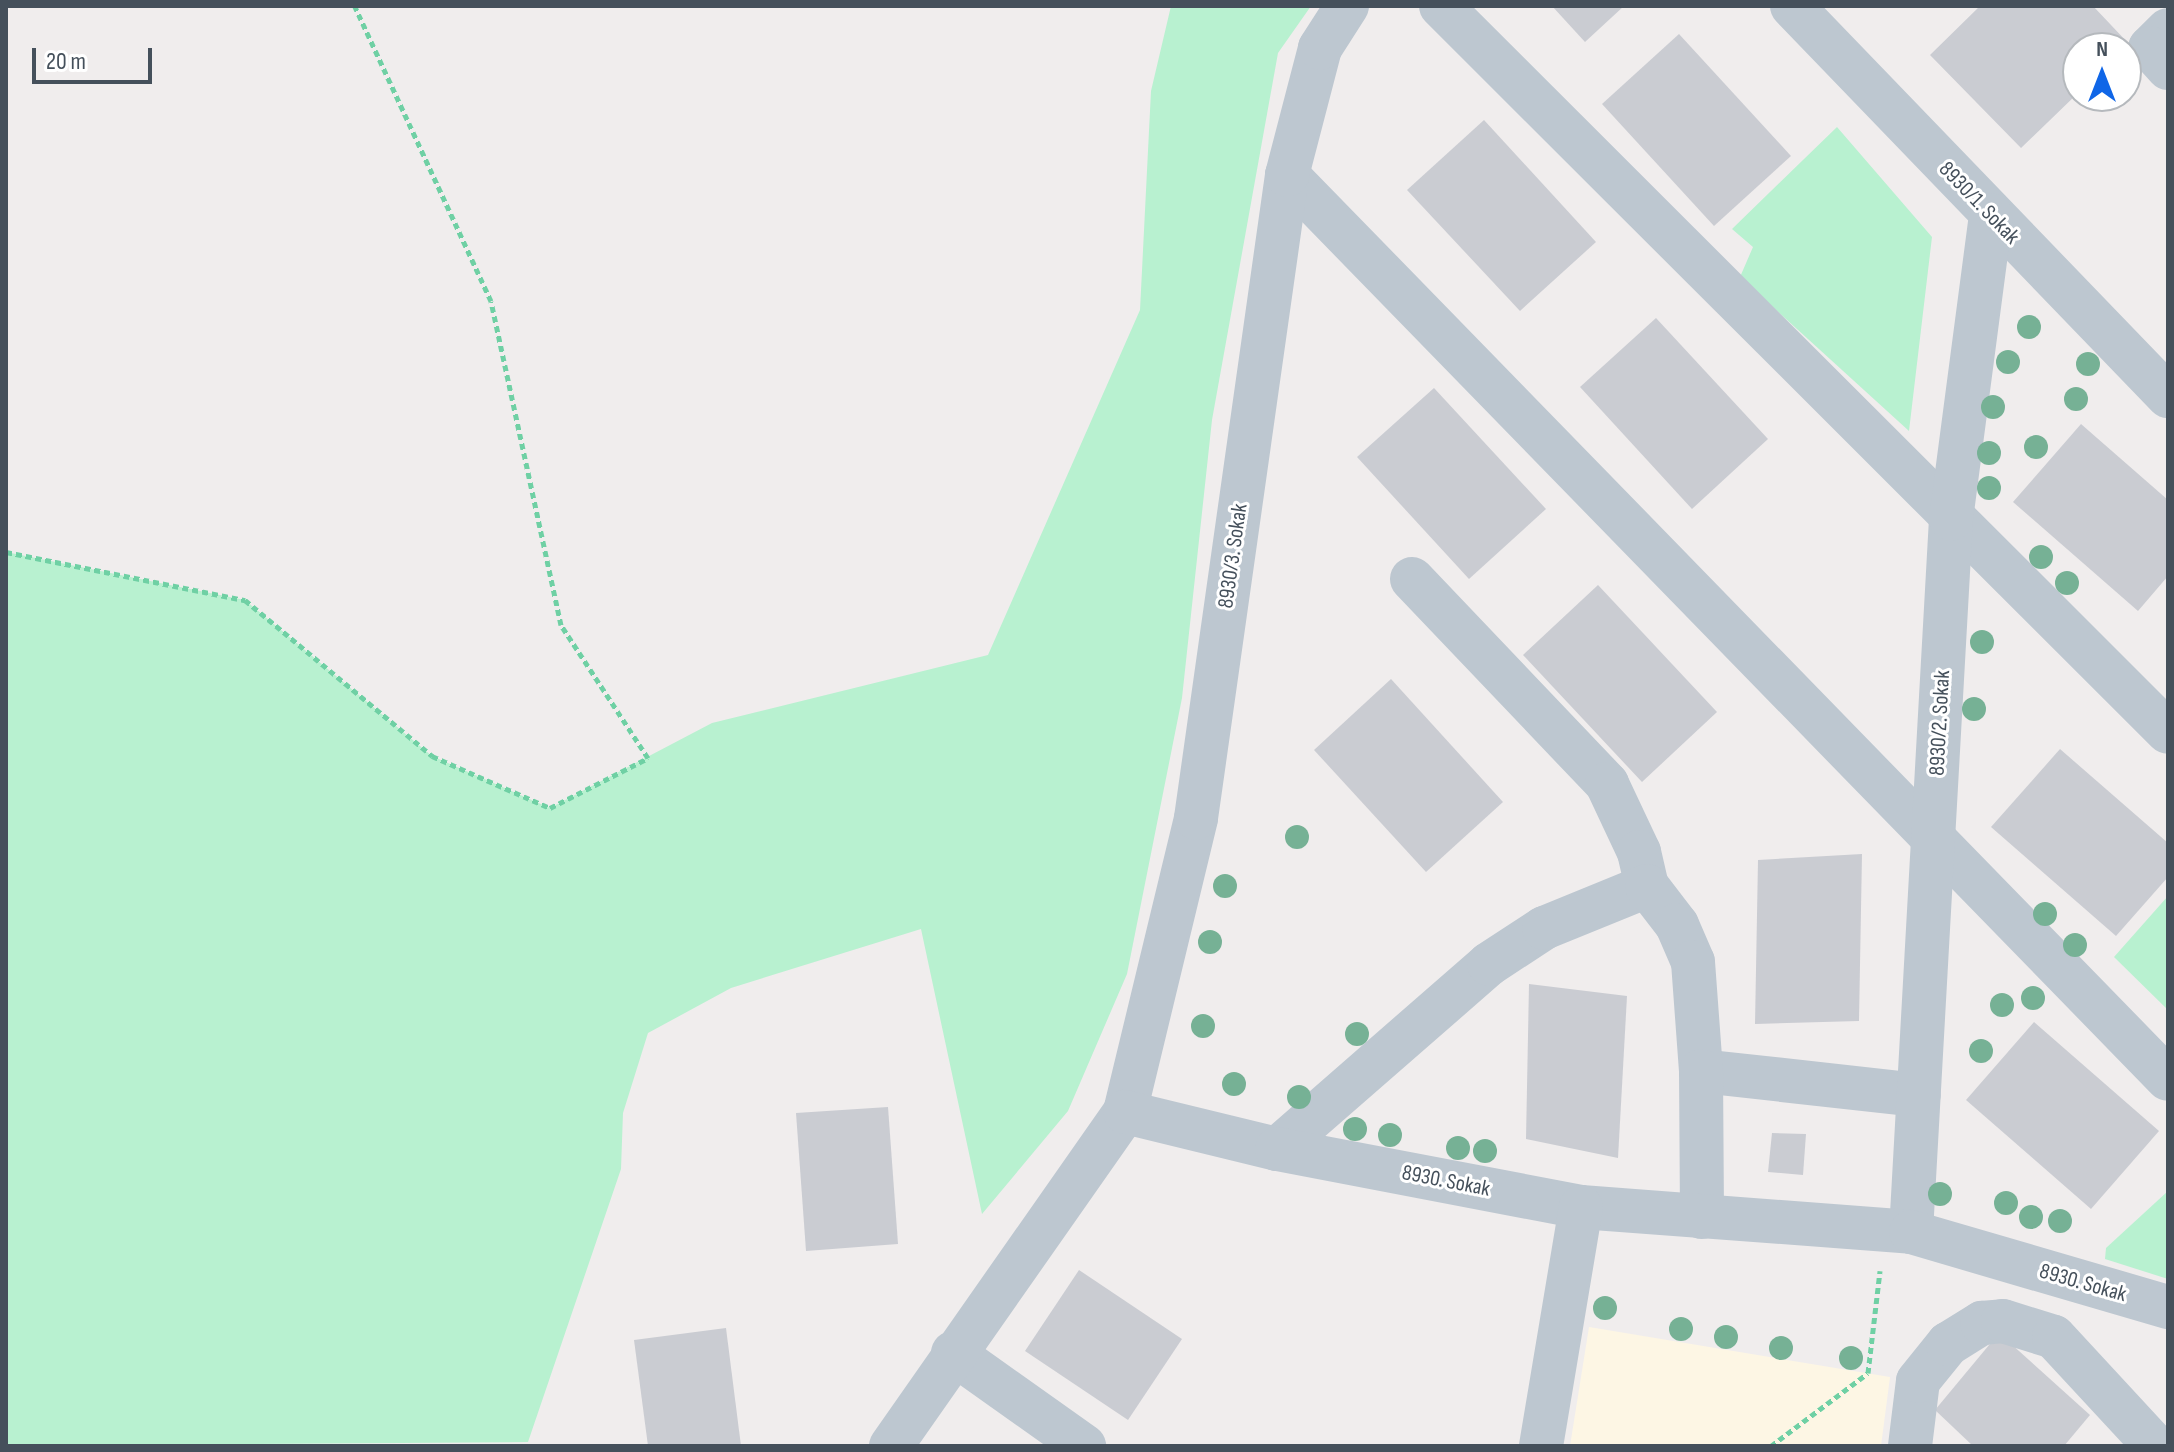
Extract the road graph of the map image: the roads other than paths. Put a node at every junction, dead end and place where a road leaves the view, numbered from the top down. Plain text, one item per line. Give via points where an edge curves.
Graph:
1 (1347, 6) edge
2 (1441, 6) edge
3 (1817, 15) edge
4 (2168, 30) edge
5 (2168, 68) edge
6 (1287, 175) junction
7 (1991, 216) junction
8 (2168, 396) edge
9 (1951, 519) junction
10 (1412, 579) dead end
11 (2168, 732) edge
12 (1933, 842) junction
13 (1647, 886) junction
14 (1701, 1071) junction
15 (2168, 1079) edge
16 (1919, 1095) junction
17 (1125, 1112) junction
18 (1277, 1149) junction
19 (1581, 1207) junction
20 (1702, 1217) junction
21 (1911, 1232) junction
22 (2168, 1307) edge
23 (953, 1353) junction
24 (2147, 1441) edge
25 (891, 1446) edge
26 (1084, 1446) edge
27 (1541, 1446) edge
28 (1910, 1446) edge

1 - 6 street, 8930/3. Sokak via 1320,48
2 - 9 street
3 - 7 street, 8930/1. Sokak
4 - 5 street via 2150,48
6 - 12 street
6 - 17 street, 8930/3. Sokak via 1196,818
7 - 8 street, 8930/1. Sokak
7 - 9 street, 8930/2. Sokak
9 - 11 street
9 - 12 street, 8930/2. Sokak
10 - 13 street via 1607,784 1635,841
12 - 15 street
12 - 16 street, 8930/2. Sokak
13 - 14 street via 1677,925 1693,962
13 - 18 street via 1544,928 1489,964
14 - 16 street
14 - 20 street
16 - 21 street, 8930/2. Sokak
17 - 18 street, 8930. Sokak
17 - 23 street
18 - 19 street, 8930. Sokak
19 - 20 street, 8930. Sokak
19 - 27 street
20 - 21 street, 8930. Sokak
21 - 22 street, 8930. Sokak
23 - 25 street
23 - 26 street
24 - 28 street via 2054,1337 2025,1325 1993,1322 1948,1344 1918,1381

